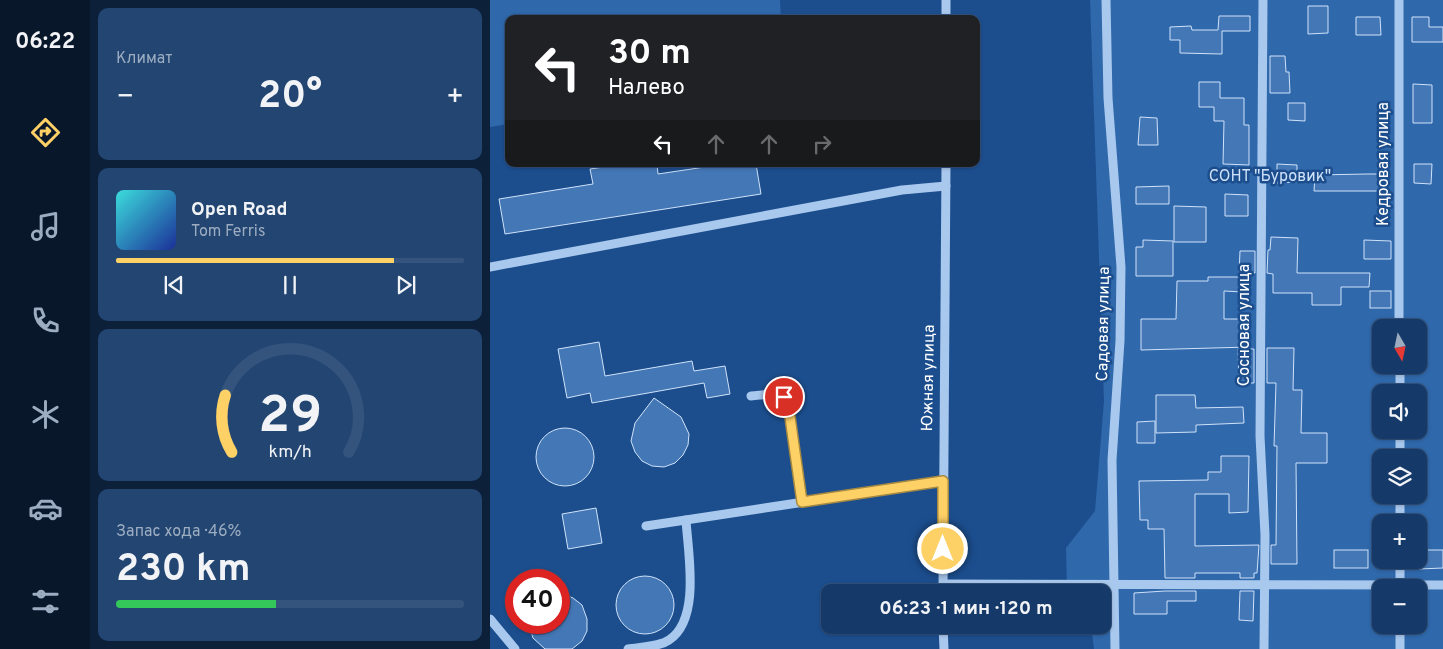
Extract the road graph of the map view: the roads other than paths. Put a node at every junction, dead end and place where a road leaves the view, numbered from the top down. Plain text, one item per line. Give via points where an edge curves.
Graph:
1 (946, 0) edge
2 (1106, 0) edge
3 (1263, 0) edge
4 (1399, 0) edge
5 (946, 15) edge
6 (946, 167) edge
7 (946, 186) junction
8 (490, 267) edge
9 (1399, 319) edge
10 (751, 396) dead end
11 (943, 481) junction
12 (802, 502) junction
13 (686, 520) junction
14 (646, 526) dead end
15 (943, 584) edge
16 (1264, 584) junction
17 (1111, 585) edge
18 (1114, 585) junction
19 (1427, 585) edge
20 (1443, 585) edge
21 (1372, 586) edge
22 (490, 619) edge
23 (944, 634) edge
24 (1400, 634) edge
25 (515, 649) edge
26 (628, 649) edge
27 (944, 649) edge
28 (1115, 649) edge
29 (1264, 649) edge
30 (1400, 649) edge

1 - 5 street
2 - 18 street, Садовая улица via 1108,98 1121,267 1112,460
3 - 16 street, Сосновая улица via 1260,436
4 - 9 street, Кедровая улица
6 - 7 street, Южная улица
7 - 8 street via 902,190
7 - 11 street, Южная улица
10 - 12 street via 776,393 788,403
11 - 12 street
11 - 15 street, Южная улица
12 - 13 street
13 - 14 street
13 - 26 street via 688,613 677,634 667,642
16 - 18 street
16 - 21 street
16 - 29 street, Сосновая улица
17 - 18 street
18 - 28 street, Садовая улица
19 - 20 street
22 - 25 street
23 - 27 street
24 - 30 street

